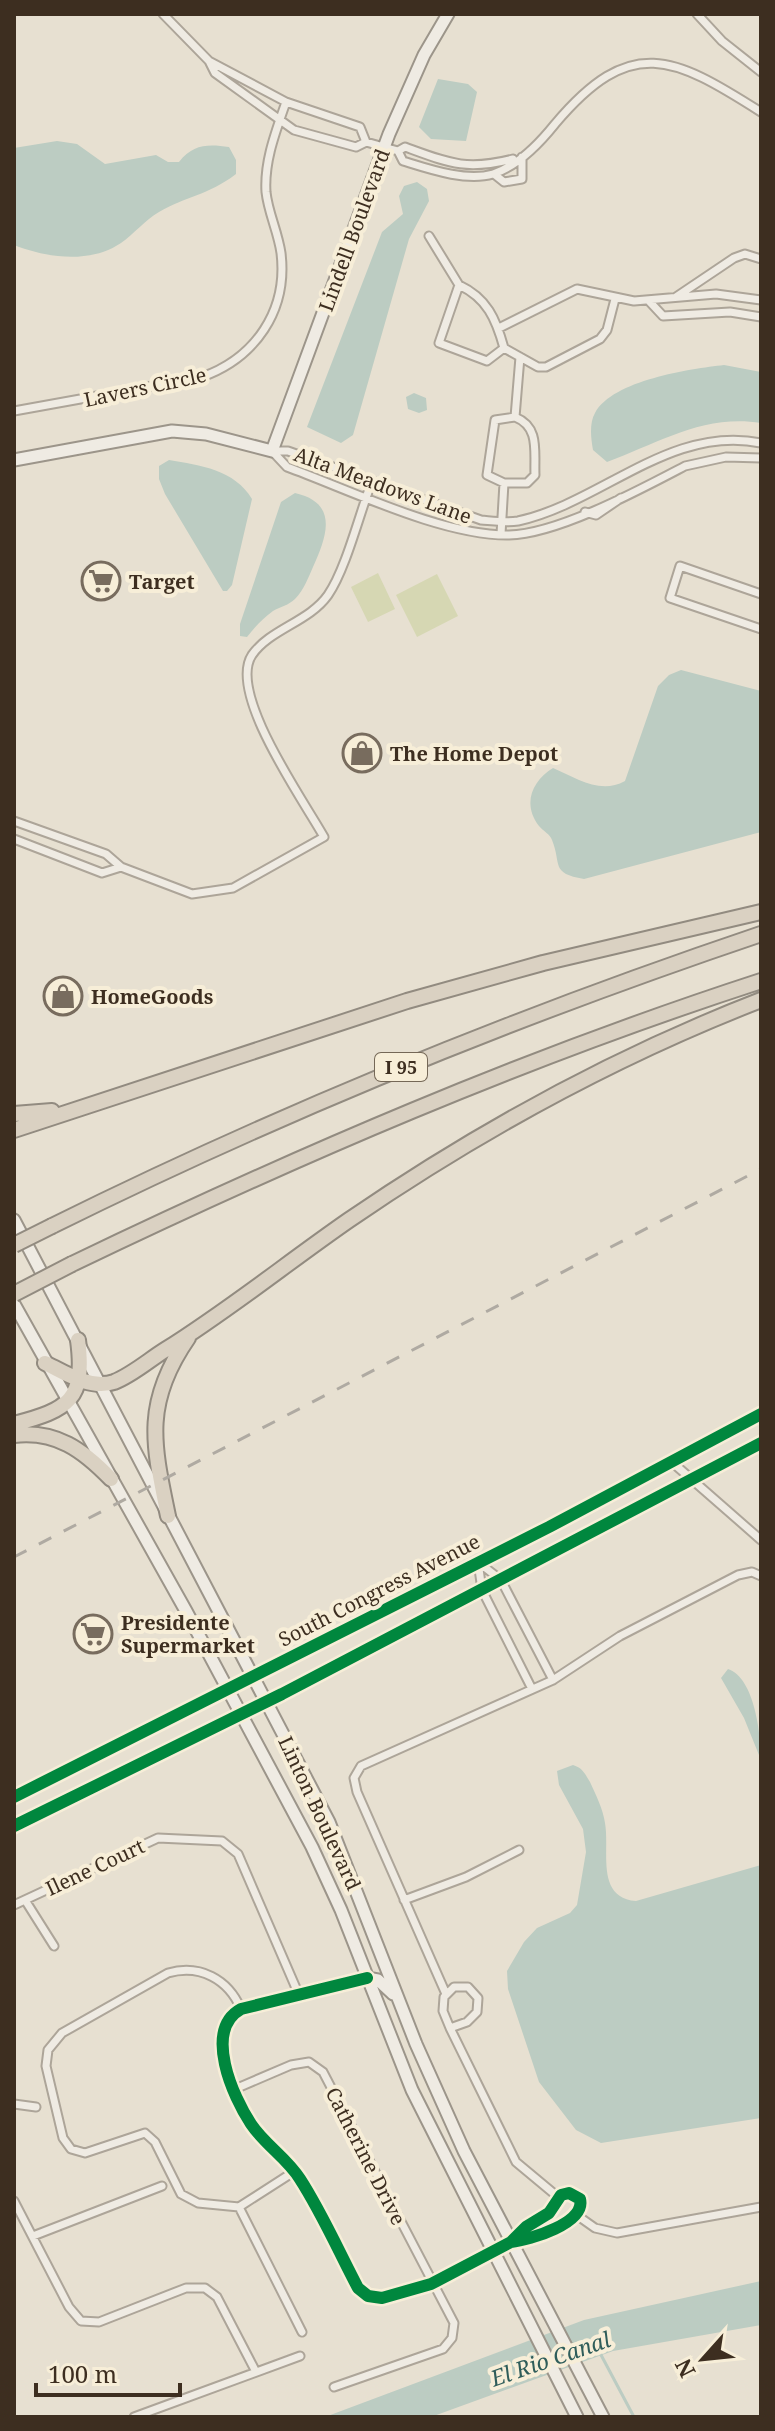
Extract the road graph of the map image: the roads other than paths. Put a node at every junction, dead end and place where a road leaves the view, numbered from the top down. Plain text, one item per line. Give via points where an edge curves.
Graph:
1 (163, 14) edge
2 (448, 14) edge
3 (697, 14) edge
4 (209, 61) junction
5 (761, 72) edge
6 (286, 102) junction
7 (761, 112) edge
8 (279, 120) junction
9 (366, 142) junction
10 (384, 146) junction
11 (398, 151) junction
12 (522, 157) junction
13 (494, 174) junction
14 (429, 236) dead end
15 (761, 259) edge
16 (459, 285) junction
17 (615, 299) junction
18 (675, 299) junction
19 (761, 300) edge
20 (649, 301) junction
21 (761, 317) edge
22 (499, 328) junction
23 (504, 348) junction
24 (520, 357) junction
25 (14, 411) edge
26 (515, 417) junction
27 (761, 443) edge
28 (272, 451) junction
29 (761, 458) edge
30 (14, 460) edge
31 (372, 481) junction
32 (504, 483) junction
33 (367, 496) junction
34 (579, 496) junction
35 (585, 512) junction
36 (501, 521) junction
37 (501, 534) junction
38 (761, 594) edge
39 (761, 629) edge
40 (14, 821) edge
41 (14, 839) edge
42 (121, 867) junction
43 (761, 912) edge
44 (761, 934) edge
45 (761, 981) edge
46 (761, 1000) edge
47 (81, 1107) junction
48 (14, 1114) edge
49 (14, 1130) edge
50 (14, 1220) edge
51 (14, 1245) edge
52 (14, 1294) edge
53 (14, 1304) edge
54 (190, 1334) junction
55 (78, 1340) junction
56 (45, 1363) junction
57 (80, 1380) junction
58 (101, 1384) junction
59 (67, 1403) junction
60 (761, 1414) edge
61 (14, 1424) edge
62 (14, 1435) edge
63 (761, 1443) edge
64 (673, 1463) junction
65 (111, 1479) junction
66 (693, 1480) junction
67 (168, 1516) junction
68 (761, 1540) edge
69 (478, 1562) junction
70 (761, 1576) edge
71 (501, 1580) junction
72 (482, 1590) junction
73 (253, 1676) junction
74 (553, 1680) junction
75 (229, 1689) junction
76 (532, 1689) junction
77 (267, 1701) junction
78 (242, 1714) junction
79 (14, 1797) edge
80 (14, 1826) edge
81 (519, 1850) dead end
82 (25, 1900) junction
83 (404, 1900) junction
84 (14, 1905) edge
85 (54, 1946) dead end
86 (367, 1978) junction
87 (446, 1994) junction
88 (299, 1995) junction
89 (399, 2001) junction
90 (241, 2009) junction
91 (450, 2028) junction
92 (235, 2089) junction
93 (14, 2104) edge
94 (36, 2107) dead end
95 (295, 2171) junction
96 (162, 2186) dead end
97 (558, 2197) junction
98 (14, 2201) edge
99 (239, 2207) junction
100 (761, 2207) edge
101 (578, 2216) junction
102 (33, 2236) junction
103 (511, 2242) junction
104 (492, 2254) junction
105 (431, 2284) junction
106 (302, 2332) dead end
107 (300, 2356) dead end
108 (256, 2372) junction
109 (334, 2387) dead end
110 (134, 2417) edge
111 (577, 2417) edge
112 (603, 2417) edge

1 - 4 street
2 - 10 main road, Lindell Boulevard via 407,88
3 - 5 street
4 - 6 street
4 - 8 street via 215,73
6 - 8 street, Lavers Circle
6 - 9 street via 360,127
7 - 12 street via 689,69 660,63 630,66 587,89
8 - 9 street via 294,130 356,147
8 - 25 street, Lavers Circle via 266,175 281,255 279,295 256,344 229,366 202,377
9 - 10 street
10 - 11 street
10 - 28 main road, Lindell Boulevard
11 - 12 street via 405,147 469,167
11 - 13 street via 403,161 419,166 470,177
12 - 13 street
12 - 13 street via 522,179 504,182
14 - 16 street
15 - 18 street via 745,254 734,258
16 - 22 street via 481,295
16 - 23 street via 439,343 487,361
17 - 20 street
17 - 22 street via 577,289
17 - 24 street via 600,339 546,367
18 - 19 street via 716,294
18 - 20 street
20 - 21 street via 663,316 730,312
22 - 23 street
23 - 24 street
24 - 26 street
26 - 32 street via 495,420 487,475
26 - 32 street via 533,430 535,475 527,483
27 - 34 street, Alta Meadows Lane via 729,441 678,450
28 - 30 main road via 172,431
28 - 31 street, Alta Meadows Lane via 288,451
28 - 33 street, Alta Meadows Lane via 287,467
29 - 35 street, Alta Meadows Lane via 708,459 625,494 605,512
31 - 33 street
31 - 36 street, Alta Meadows Lane via 481,520
32 - 36 street, Alta Meadows Lane
33 - 37 street, Alta Meadows Lane via 456,529
33 - 42 street via 331,591 318,608 261,646 246,673 254,711 324,837 233,888 213,892 183,892
34 - 35 street
34 - 36 street, Alta Meadows Lane via 515,522
35 - 37 street, Alta Meadows Lane via 554,526
36 - 37 street, Alta Meadows Lane
38 - 39 street via 680,566 670,598
40 - 42 street via 106,854
41 - 42 street via 102,873
43 - 47 highway via 430,994
44 - 51 highway, I 95, bridge via 416,1060 238,1137
45 - 52 highway, I 95, bridge via 451,1093 256,1177
46 - 54 highway via 618,1062 462,1146
47 - 48 highway
47 - 49 highway
50 - 55 main road, Linton Boulevard
53 - 56 main road, Linton Boulevard
54 - 58 highway via 119,1379
54 - 67 highway via 168,1370 155,1407 155,1450
55 - 57 highway
55 - 58 main road, Linton Boulevard
56 - 57 highway
56 - 59 main road, Linton Boulevard
57 - 58 highway
57 - 59 highway
58 - 67 main road, Linton Boulevard
59 - 61 highway via 53,1413
59 - 65 main road, Linton Boulevard
60 - 64 main road, South Congress Avenue
62 - 65 highway via 66,1441
63 - 66 main road
64 - 66 street
64 - 69 main road, South Congress Avenue
65 - 75 main road, Linton Boulevard
66 - 68 street
66 - 71 main road
67 - 73 main road, Linton Boulevard
69 - 71 street
69 - 72 street
69 - 73 main road, South Congress Avenue
70 - 74 street via 738,1575 620,1636
71 - 72 main road
71 - 74 street
72 - 76 street
72 - 77 main road
73 - 75 main road, South Congress Avenue
73 - 77 main road, Linton Boulevard
74 - 76 street
75 - 78 main road, Linton Boulevard
75 - 79 main road, South Congress Avenue
76 - 83 street via 383,1753 356,1772 357,1792
77 - 78 main road
77 - 89 main road, Linton Boulevard via 344,1855
78 - 80 main road
78 - 86 main road, Linton Boulevard via 328,1878
81 - 83 street
82 - 84 street, Ilene Court
82 - 85 street, Ilene Court
82 - 88 street, Ilene Court via 152,1840 229,1843
83 - 87 street
86 - 88 street
86 - 89 main road via 378,1980
86 - 104 main road, Linton Boulevard via 412,2090
87 - 91 street via 442,2004
87 - 91 street via 454,1987 468,1987 479,2005 473,2018
88 - 90 street
89 - 103 main road, Linton Boulevard via 464,2151
90 - 92 street via 229,2018 221,2038
90 - 99 street via 227,1986 196,1970 168,1973 62,2033 48,2050 46,2066 63,2138 71,2149 85,2153 145,2133 186,2198
91 - 97 street via 512,2155
92 - 95 street via 253,2126
92 - 105 street, Catherine Drive via 291,2065 309,2062 323,2072
93 - 94 street
95 - 99 street
95 - 105 street via 362,2293 382,2298
96 - 102 street
97 - 101 street via 577,2196 582,2208
97 - 103 street via 549,2213
98 - 102 street
99 - 106 street
100 - 101 street via 617,2233 595,2228
101 - 103 street via 533,2240
102 - 108 street via 81,2321 99,2322 186,2288 205,2288 217,2297
103 - 104 street
103 - 112 main road, Linton Boulevard
104 - 105 street
104 - 111 main road, Linton Boulevard
105 - 109 street, Catherine Drive via 454,2323 449,2344
107 - 108 street
108 - 110 street

